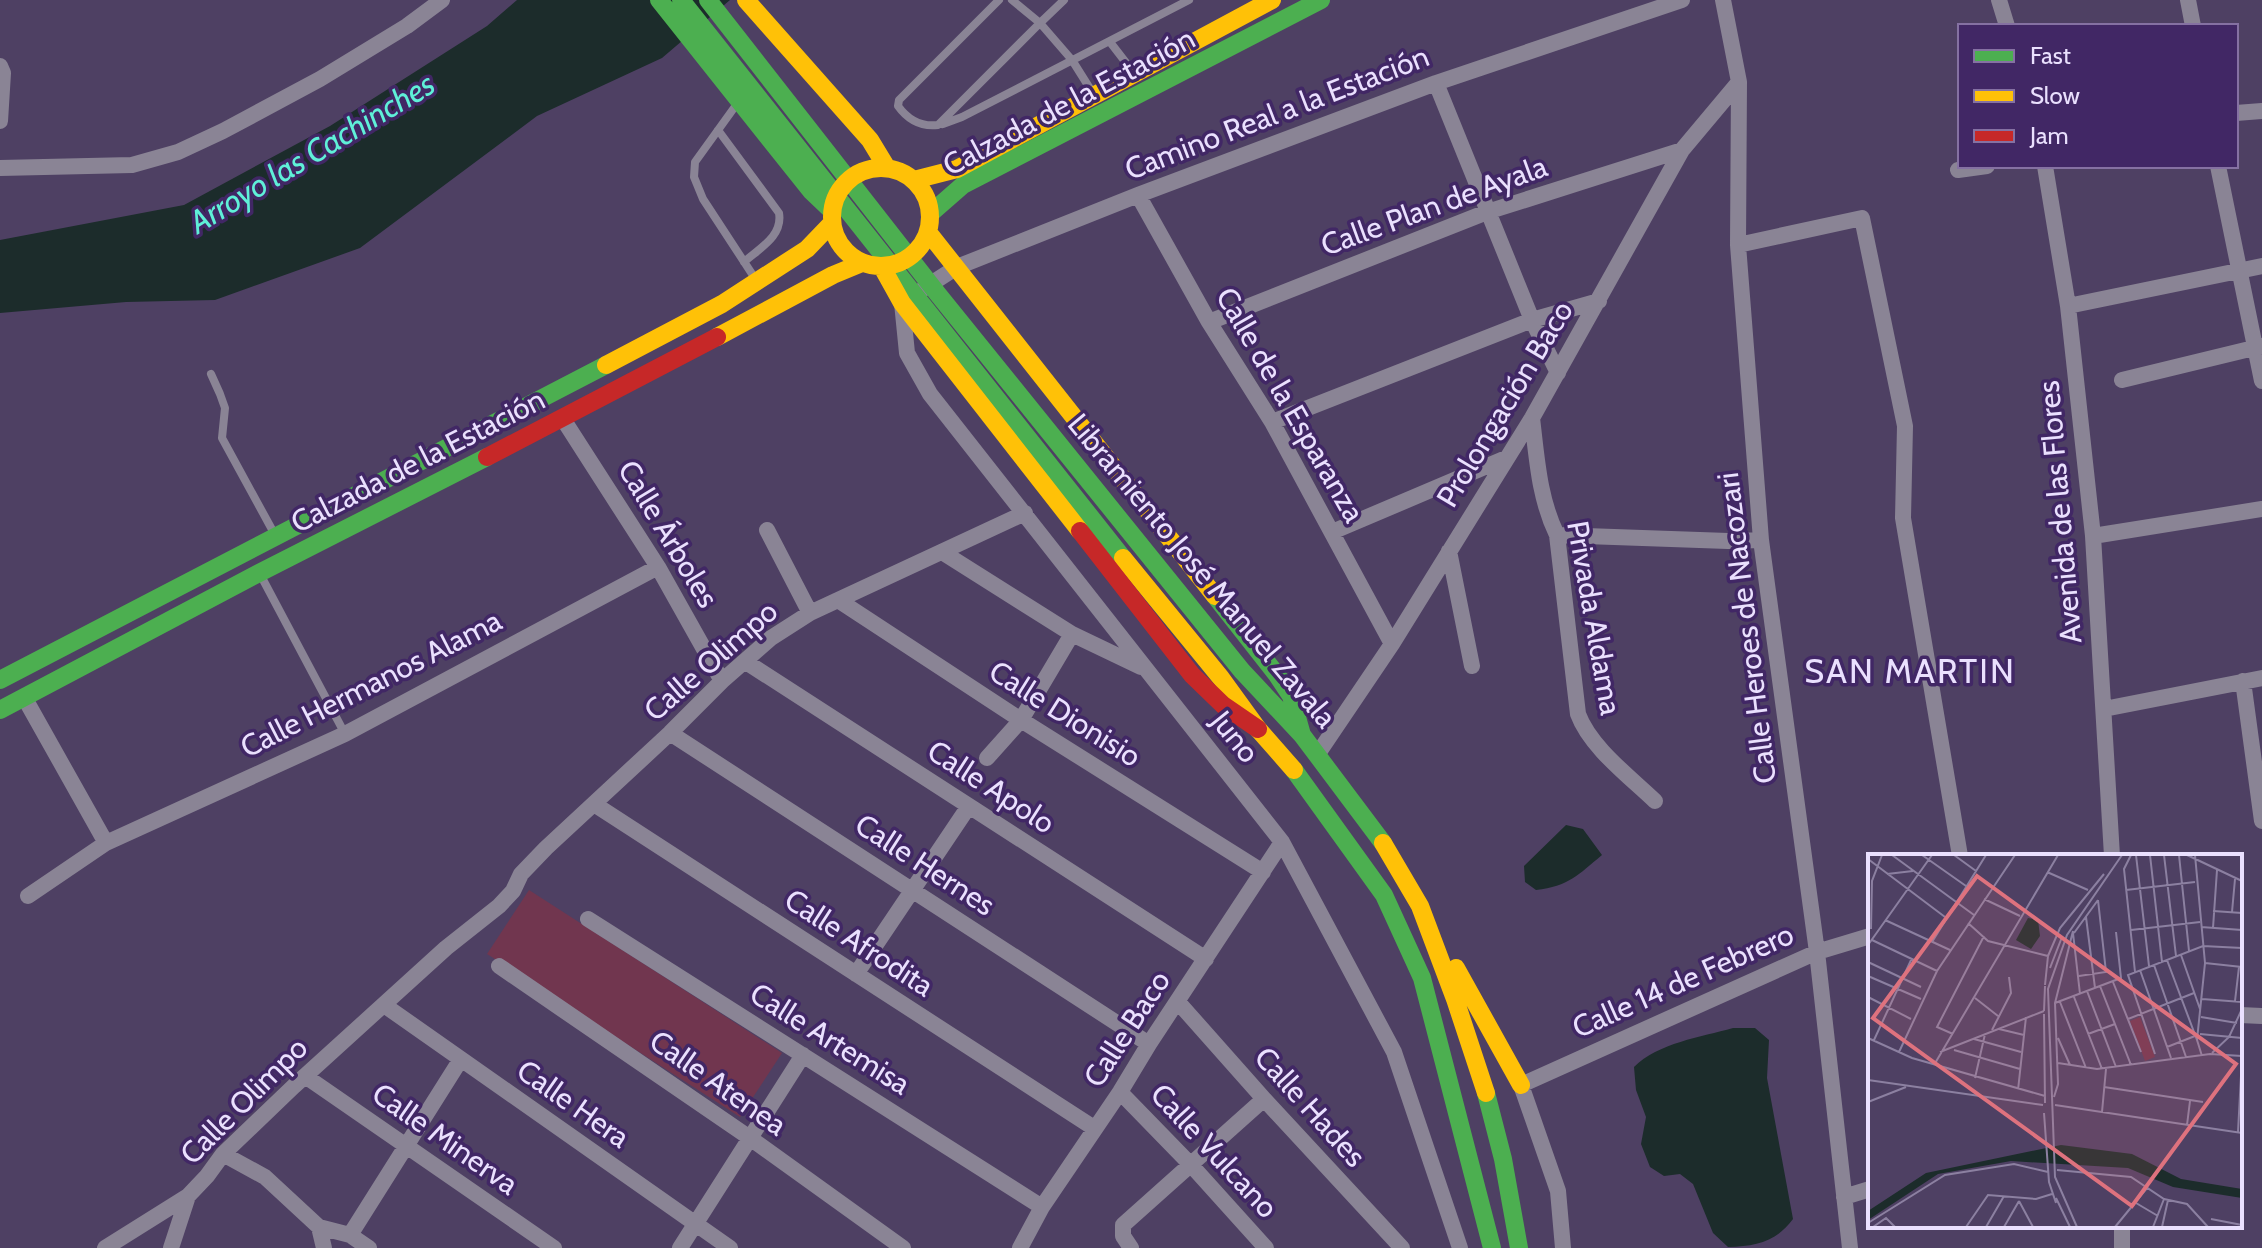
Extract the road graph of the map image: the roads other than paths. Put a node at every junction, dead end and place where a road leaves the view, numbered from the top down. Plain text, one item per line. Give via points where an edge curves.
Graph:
1 (442, 0) edge
2 (659, 0) edge
3 (681, 0) edge
4 (708, 0) edge
5 (746, 0) edge
6 (999, 0) edge
7 (1012, 0) edge
8 (1064, 0) edge
9 (1189, 0) edge
10 (1272, 0) edge
11 (1321, 0) edge
12 (1682, 0) edge
13 (1723, 0) edge
14 (1999, 0) edge
15 (2188, 0) edge
16 (1040, 23) junction
17 (2006, 24) edge
18 (2193, 24) edge
19 (696, 33) junction
20 (1110, 42) junction
21 (1072, 60) junction
22 (0, 66) edge
23 (1134, 74) junction
24 (1739, 82) junction
25 (1436, 83) junction
26 (1094, 96) junction
27 (739, 100) junction
28 (2262, 111) edge
29 (2238, 113) edge
30 (0, 121) edge
31 (938, 125) junction
32 (718, 130) junction
33 (1682, 150) junction
34 (0, 168) edge
35 (887, 168) junction
36 (1972, 168) edge
37 (2045, 168) edge
38 (2218, 168) edge
39 (1958, 170) dead end
40 (914, 180) junction
41 (1138, 195) junction
42 (1487, 212) junction
43 (931, 213) junction
44 (832, 217) junction
45 (928, 232) junction
46 (1738, 245) junction
47 (744, 262) junction
48 (862, 263) junction
49 (2262, 266) edge
50 (882, 267) junction
51 (957, 267) junction
52 (2239, 271) junction
53 (757, 281) junction
54 (930, 299) junction
55 (1599, 301) junction
56 (902, 303) junction
57 (2068, 306) junction
58 (1532, 320) junction
59 (1209, 322) junction
60 (2258, 346) edge
61 (1558, 373) junction
62 (211, 374) dead end
63 (2122, 380) dead end
64 (2262, 381) edge
65 (1532, 418) junction
66 (563, 419) junction
67 (1272, 422) junction
68 (1506, 458) junction
69 (2262, 509) edge
70 (1025, 513) junction
71 (767, 530) dead end
72 (1332, 532) junction
73 (1557, 535) junction
74 (276, 536) junction
75 (2093, 536) junction
76 (1761, 540) junction
77 (1449, 551) junction
78 (942, 552) junction
79 (658, 567) junction
80 (259, 573) junction
81 (838, 600) junction
82 (810, 613) junction
83 (1072, 634) junction
84 (1392, 644) junction
85 (746, 662) junction
86 (1472, 666) dead end
87 (1144, 669) junction
88 (2262, 678) edge
89 (0, 680) edge
90 (722, 681) junction
91 (2243, 681) junction
92 (24, 697) junction
93 (2, 703) edge
94 (2104, 709) junction
95 (1021, 720) junction
96 (1258, 729) junction
97 (670, 733) junction
98 (345, 734) junction
99 (1302, 735) junction
100 (1317, 755) junction
101 (987, 758) dead end
102 (1655, 801) dead end
103 (594, 804) junction
104 (969, 806) junction
105 (2262, 821) edge
106 (1282, 842) junction
107 (106, 843) junction
108 (1960, 854) edge
109 (2112, 854) edge
110 (1263, 872) junction
111 (912, 891) junction
112 (28, 896) dead end
113 (1420, 906) junction
114 (588, 919) dead end
115 (1868, 937) edge
116 (1817, 952) junction
117 (1206, 959) junction
118 (499, 966) dead end
119 (856, 974) junction
120 (1178, 1002) junction
121 (384, 1005) junction
122 (2242, 1015) edge
123 (2262, 1016) edge
124 (1149, 1044) junction
125 (803, 1055) junction
126 (461, 1059) junction
127 (305, 1076) junction
128 (1521, 1085) junction
129 (1120, 1092) junction
130 (1264, 1099) junction
131 (1094, 1128) junction
132 (750, 1138) junction
133 (405, 1146) junction
134 (223, 1154) junction
135 (1192, 1166) junction
136 (1868, 1190) edge
137 (188, 1196) junction
138 (1844, 1197) junction
139 (1042, 1207) junction
140 (696, 1224) junction
141 (319, 1227) junction
142 (350, 1235) junction
143 (105, 1248) edge
144 (171, 1248) edge
145 (324, 1248) edge
146 (369, 1248) edge
147 (554, 1248) edge
148 (680, 1248) edge
149 (730, 1248) edge
150 (903, 1248) edge
151 (1020, 1248) edge
152 (1131, 1248) edge
153 (1266, 1248) edge
154 (1402, 1248) edge
155 (1460, 1248) edge
156 (1492, 1248) edge
157 (1519, 1248) edge
158 (1563, 1248) edge
159 (1850, 1248) edge

1 - 34 street via 320,79 178,152 132,165
2 - 19 main road
3 - 19 main road, Libramiento José Manuel Zavala
4 - 54 main road, Libramiento José Manuel Zavala via 835,161
5 - 35 main road via 870,140
6 - 31 lane via 899,100 902,111 920,125
7 - 16 lane
8 - 16 lane
9 - 20 lane
10 - 23 main road, Calzada de la Estación
11 - 43 main road, Calzada de la Estación via 963,185
12 - 25 street, Camino Real a la Estación
13 - 24 street, Calle Heroes de Nacozari
14 - 17 street
15 - 18 street
16 - 21 lane
16 - 31 lane
19 - 27 main road
19 - 54 main road, Libramiento José Manuel Zavala
20 - 21 lane
20 - 23 lane
21 - 26 lane
21 - 31 lane
22 - 30 street
23 - 26 main road, Calzada de la Estación
24 - 33 street, Prolongación Baco
24 - 46 street, Calle Heroes de Nacozari
25 - 41 street, Camino Real a la Estación
25 - 42 street
26 - 40 main road, Calzada de la Estación via 957,169
27 - 32 lane
27 - 44 main road
28 - 29 street
32 - 47 lane via 695,162 694,177
32 - 47 lane via 781,223 776,235
33 - 42 street, Calle Plan de Ayala
33 - 55 street, Prolongación Baco
35 - 40 main road
35 - 44 main road via 857,174 845,184
36 - 39 street
37 - 57 street, Avenida de las Flores
38 - 52 street
40 - 43 main road
41 - 51 street, Camino Real a la Estación
41 - 59 street, Calle de la Esparanza
42 - 58 street
42 - 59 street, Calle Plan de Ayala
43 - 45 main road
44 - 48 main road via 841,247
44 - 53 main road, Calzada de la Estación via 807,249
45 - 50 main road via 911,257
45 - 51 main road
46 - 76 street, Calle Heroes de Nacozari
46 - 108 street via 1862,218 1905,426 1903,518
47 - 53 lane
48 - 50 main road
48 - 66 main road, Calzada de la Estación
49 - 52 street
50 - 56 main road
51 - 56 street, Camino Real a la Estación
51 - 99 main road via 1277,675 1291,696
52 - 57 street
52 - 60 street
53 - 74 main road, Calzada de la Estación
54 - 96 main road, Libramiento José Manuel Zavala
54 - 99 main road, Libramiento José Manuel Zavala via 1242,671
55 - 58 street
55 - 61 street, Prolongación Baco
56 - 70 street, Juno via 907,353 930,394
56 - 96 main road via 1192,675 1236,717
57 - 75 street, Avenida de las Flores
58 - 61 street
58 - 67 street
59 - 67 street, Calle de la Esparanza
60 - 63 street
60 - 64 street
61 - 65 street, Prolongación Baco
62 - 74 lane via 225,408 222,438
65 - 68 street, Prolongación Baco
65 - 73 street, Privada Aldama via 1540,487
66 - 79 street, Calle Árboles
66 - 80 main road, Calzada de la Estación
67 - 72 street, Calle de la Esparanza
68 - 72 street
68 - 77 street, Prolongación Baco
69 - 75 street
70 - 78 street, Calle Olimpo
70 - 87 street, Juno
71 - 82 street
72 - 84 street, Calle de la Esparanza
73 - 76 street
73 - 102 street, Privada Aldama via 1583,729
74 - 89 main road, Calzada de la Estación
75 - 94 street, Avenida de las Flores
76 - 116 street, Calle Heroes de Nacozari
77 - 84 street, Prolongación Baco
77 - 86 street
78 - 81 street, Calle Olimpo
78 - 83 street
79 - 90 street, Calle Árboles
79 - 98 street, Calle Hermanos Alama
80 - 92 main road, Calzada de la Estación
80 - 98 lane
81 - 82 street, Calle Olimpo
81 - 95 street, Calle Dionisio
82 - 85 street, Calle Olimpo
83 - 87 street
83 - 95 street
84 - 100 street, Prolongación Baco
85 - 90 street, Calle Olimpo
85 - 104 street, Calle Apolo
87 - 106 street, Juno
88 - 91 street
90 - 97 street, Calle Olimpo
91 - 94 street
91 - 105 street
92 - 93 main road, Calzada de la Estación
92 - 107 street
94 - 109 street, Avenida de las Flores
95 - 101 street
95 - 110 street, Calle Dionisio
96 - 156 main road, Libramiento José Manuel Zavala via 1384,895 1422,978
97 - 103 street, Calle Olimpo
97 - 111 street, Calle Hernes
98 - 107 street, Calle Hermanos Alama
99 - 100 main road, Libramiento José Manuel Zavala
100 - 113 main road, Libramiento José Manuel Zavala via 1379,835
103 - 119 street, Calle Afrodita
103 - 121 street, Calle Olimpo via 521,874 499,906
104 - 111 street
104 - 117 street, Calle Apolo
106 - 110 street, Calle Baco
106 - 155 street, Juno via 1394,1052
107 - 112 street, Calle Hermanos Alama
110 - 117 street, Calle Baco
111 - 119 street
111 - 124 street, Calle Hernes
113 - 128 main road
113 - 157 main road, Libramiento José Manuel Zavala via 1487,1095
114 - 125 street, Calle Artemisa
115 - 116 street, Calle 14 de Febrero
116 - 128 street, Calle 14 de Febrero
116 - 138 street, Calle Heroes de Nacozari
117 - 120 street, Calle Baco
118 - 132 street, Calle Atenea
119 - 131 street, Calle Afrodita
120 - 124 street, Calle Baco
120 - 130 street, Calle Hades
121 - 126 street, Calle Hera
121 - 127 street, Calle Olimpo
122 - 123 street
124 - 129 street, Calle Baco
125 - 132 street
125 - 139 street, Calle Artemisa
126 - 133 street
126 - 140 street, Calle Hera
127 - 133 street, Calle Minerva
127 - 134 street, Calle Olimpo
128 - 158 street via 1558,1191
129 - 131 street, Calle Baco
129 - 135 street, Calle Vulcano
130 - 135 street
130 - 154 street, Calle Hades
131 - 139 street, Calle Baco
132 - 140 street
132 - 150 street, Calle Atenea
133 - 142 street
133 - 147 street, Calle Minerva
134 - 137 street, Calle Olimpo
134 - 141 street via 265,1177
135 - 152 street via 1123,1225
135 - 153 street, Calle Vulcano
136 - 138 street
137 - 143 street
137 - 144 street
138 - 159 street, Calle Heroes de Nacozari
139 - 151 street, Calle Baco
140 - 148 street
140 - 149 street, Calle Hera
141 - 142 street
141 - 145 street
142 - 146 street

